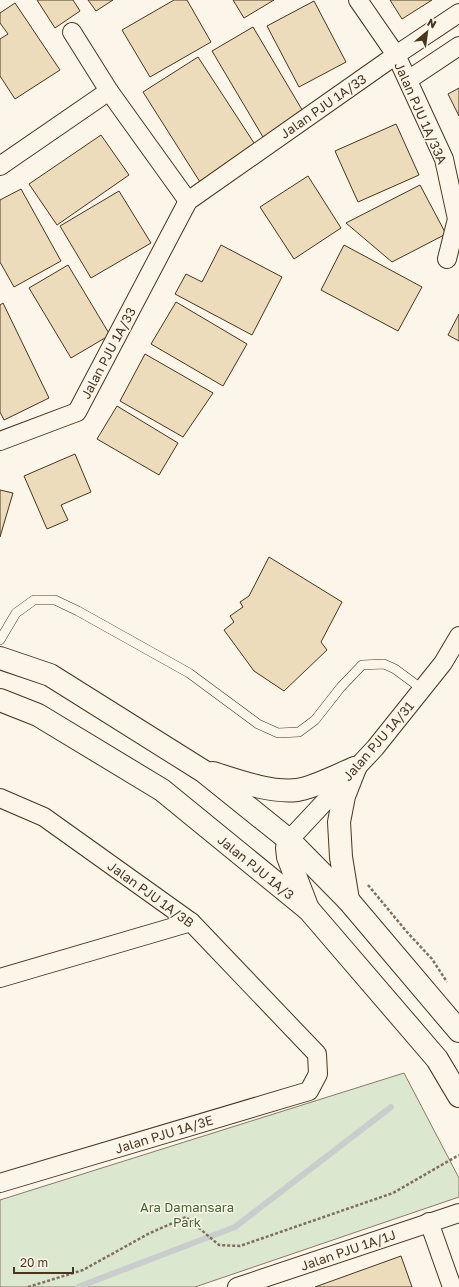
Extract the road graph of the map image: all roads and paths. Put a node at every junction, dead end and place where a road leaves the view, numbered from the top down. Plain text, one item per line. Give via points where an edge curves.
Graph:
1 (358, 0) edge
2 (459, 13) edge
3 (72, 32) dead end
4 (459, 46) edge
5 (396, 55) junction
6 (408, 80) junction
7 (109, 91) junction
8 (0, 166) edge
9 (188, 201) junction
10 (447, 260) dead end
11 (0, 441) edge
12 (459, 636) edge
13 (0, 640) edge
14 (0, 658) edge
15 (422, 689) junction
16 (0, 700) edge
17 (355, 768) junction
18 (203, 771) junction
19 (0, 798) edge
20 (289, 840) junction
21 (365, 882) dead end
22 (348, 900) junction
23 (309, 910) junction
24 (191, 922) junction
25 (0, 978) edge
26 (451, 988) dead end
27 (459, 1031) edge
28 (318, 1074) joint
29 (459, 1096) edge
30 (459, 1155) edge
31 (0, 1183) edge
32 (459, 1213) edge
33 (429, 1222) junction
34 (28, 1287) edge
35 (237, 1287) edge
36 (452, 1287) edge

1 - 5 street, Jalan PJU 1A/33A
2 - 5 street, Jalan PJU 1A/33
3 - 7 street
4 - 6 street
5 - 6 street, Jalan PJU 1A/33A
5 - 9 street, Jalan PJU 1A/33
6 - 10 street, Jalan PJU 1A/33A via 444,159 457,219
7 - 8 street
7 - 9 street
9 - 11 street, Jalan PJU 1A/33 via 77,412
12 - 15 street, Jalan PJU 1A/31 via 443,663
13 - 15 lane via 16,613 34,600 55,600 189,673 258,724 278,733 299,732 315,720 362,665 384,664
14 - 18 street via 50,675
15 - 17 street, Jalan PJU 1A/31 via 375,748
16 - 23 street, Jalan PJU 1A/3 via 38,715 162,790
17 - 18 street via 298,790 262,786
17 - 20 street, Jalan PJU 1A/31
17 - 22 street via 344,796 339,822 341,857
18 - 20 street
19 - 24 street, Jalan PJU 1A/3B via 44,817
20 - 22 street
20 - 23 street via 288,856
21 - 26 path via 432,959
22 - 27 street
23 - 29 street, Jalan PJU 1A/3 via 437,1059
24 - 25 street
24 - 28 street, Jalan PJU 1A/3B via 317,1054
28 - 31 street, Jalan PJU 1A/3E via 309,1091
30 - 34 path via 393,1193 240,1246 219,1245 186,1217 148,1234 83,1270
32 - 33 street, Jalan PJU 1A/1J
33 - 35 street, Jalan PJU 1A/1J
33 - 36 street

